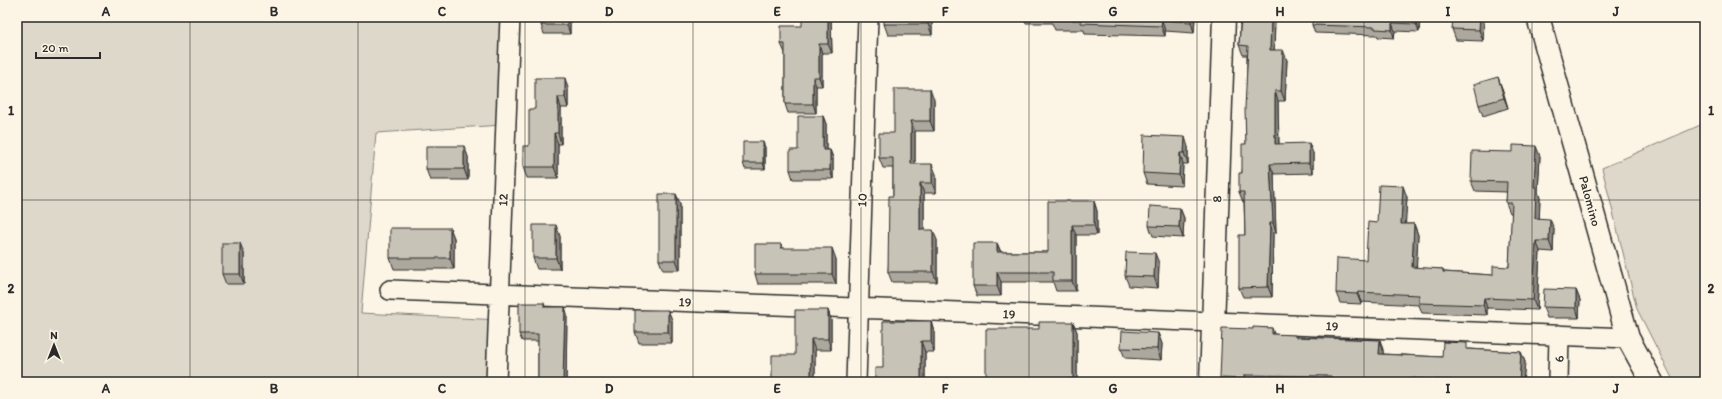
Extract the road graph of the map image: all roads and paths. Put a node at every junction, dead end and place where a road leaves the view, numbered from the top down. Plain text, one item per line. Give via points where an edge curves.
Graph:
1 (510, 17) edge
2 (868, 17) edge
3 (1224, 17) edge
4 (1538, 17) edge
5 (390, 290) dead end
6 (499, 295) junction
7 (859, 308) junction
8 (1213, 322) junction
9 (1559, 335) junction
10 (1628, 338) junction
11 (496, 382) edge
12 (856, 382) edge
13 (1211, 382) edge
14 (1558, 382) edge
15 (1652, 382) edge

1 - 6 street, 12
2 - 7 street, 10
3 - 8 street, 8
4 - 10 street, Palomino
5 - 6 street, 19
6 - 7 street, 19
6 - 11 street, 12
7 - 8 street, 19
7 - 12 street, 10
8 - 9 street, 19
8 - 13 street, 8
9 - 10 street, 19
9 - 14 street, 6
10 - 15 street, Palomino

